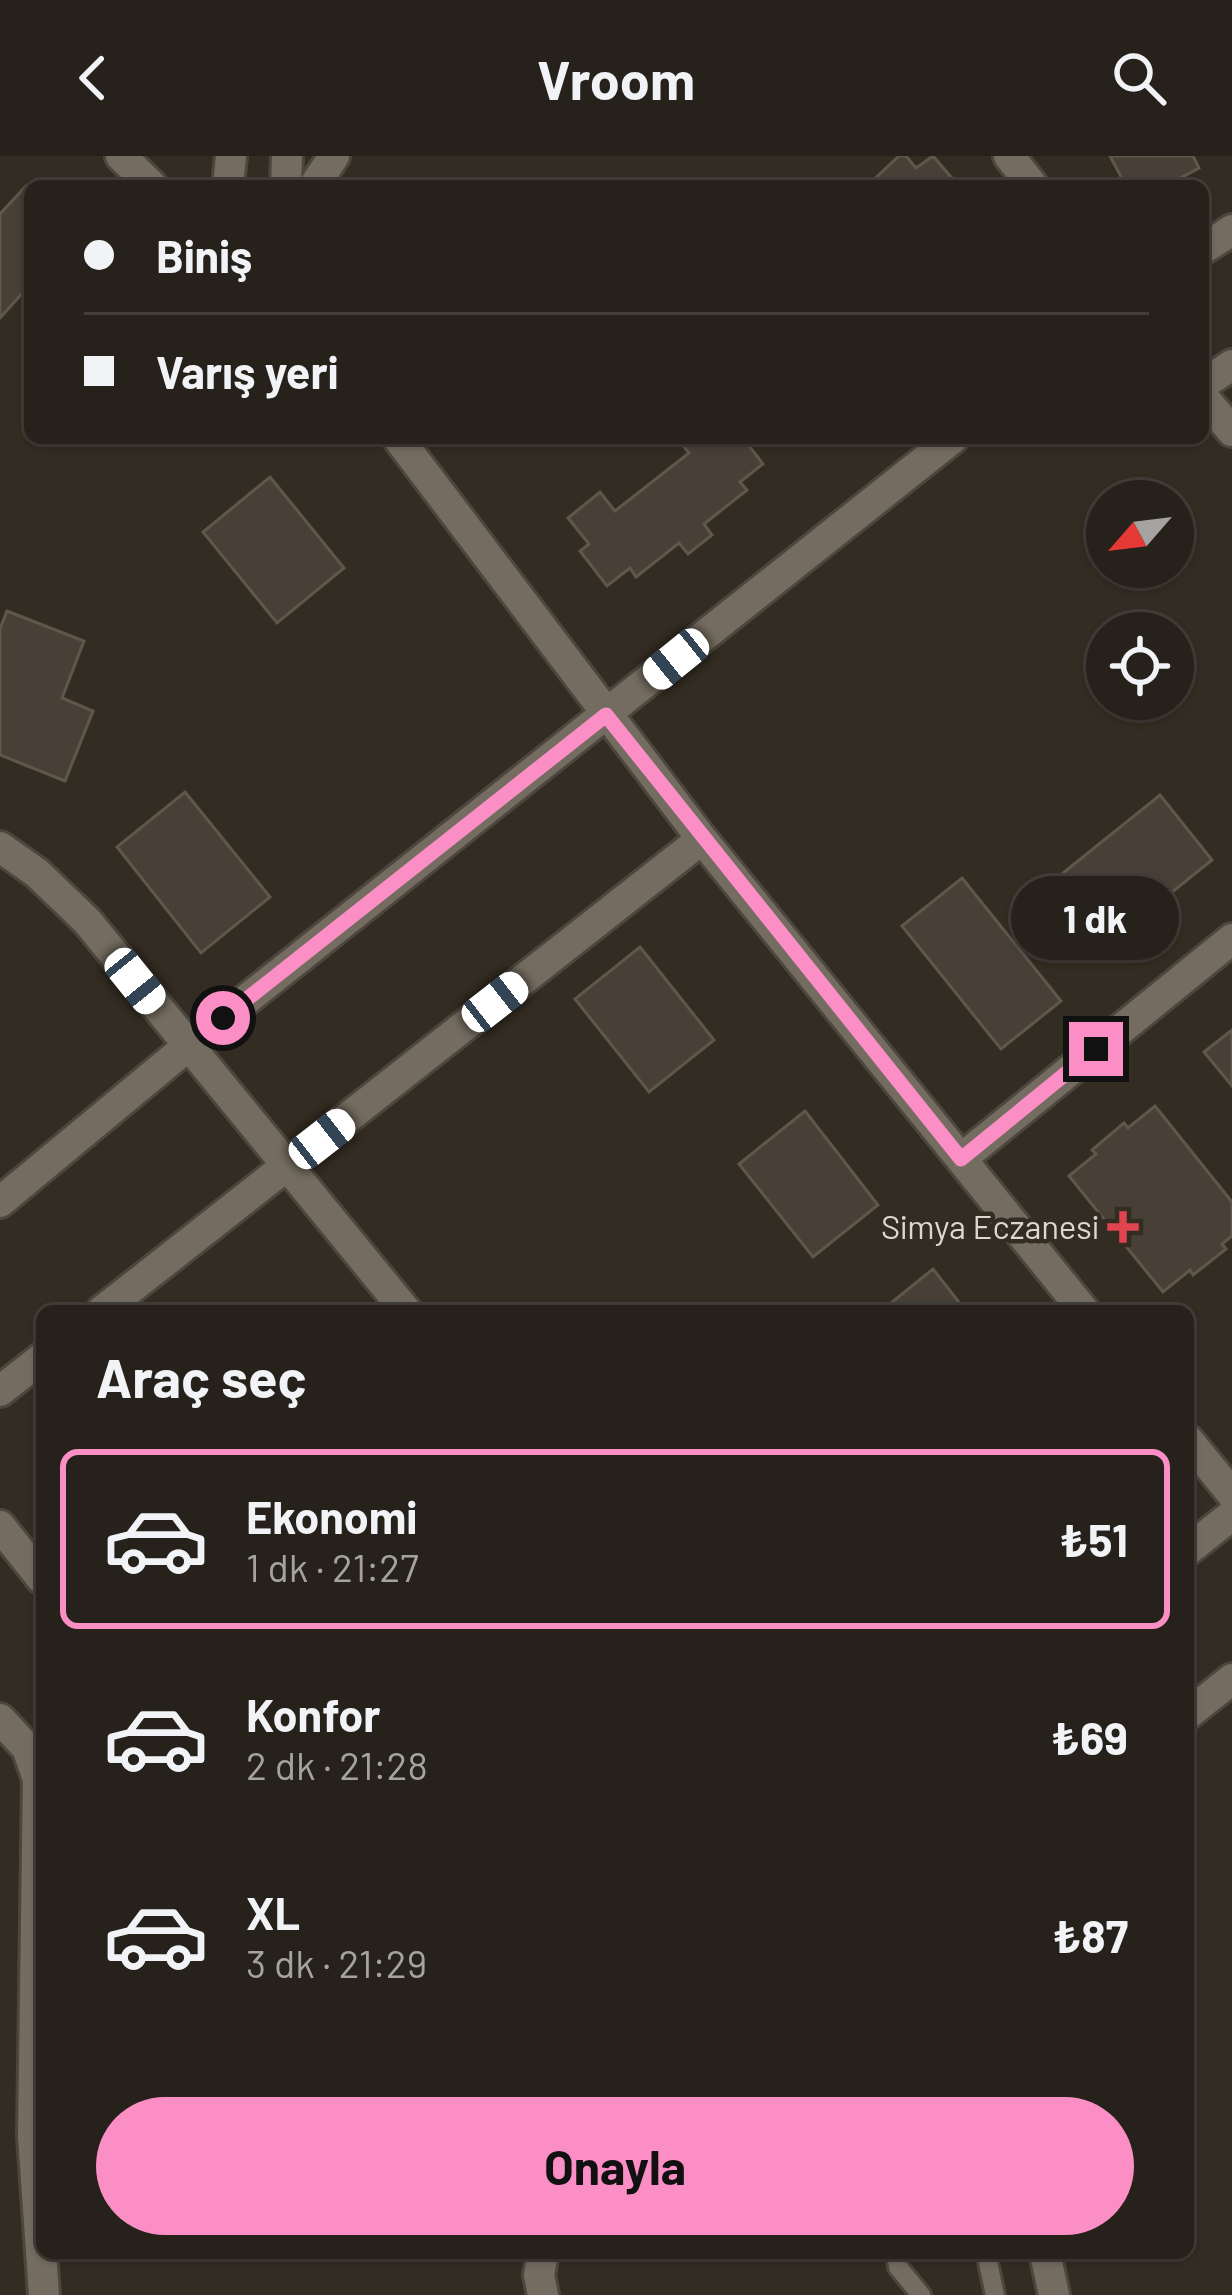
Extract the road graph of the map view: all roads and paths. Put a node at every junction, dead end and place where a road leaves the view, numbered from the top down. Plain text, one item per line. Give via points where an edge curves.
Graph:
1 (121, 156) edge
2 (1009, 156) edge
3 (146, 180) edge
4 (1028, 180) edge
5 (1209, 404) edge
6 (1232, 431) edge
7 (403, 444) edge
8 (945, 444) edge
9 (606, 715) junction
10 (702, 839) junction
11 (0, 847) edge
12 (1232, 939) edge
13 (188, 1046) junction
14 (961, 1159) junction
15 (287, 1166) junction
16 (0, 1202) edge
17 (110, 1305) edge
18 (401, 1305) edge
19 (1079, 1305) edge
20 (36, 1363) edge
21 (0, 1391) edge
22 (1194, 1447) edge
23 (1232, 1494) edge
24 (1232, 1515) edge
25 (0, 1526) edge
26 (1194, 1545) edge
27 (36, 1571) edge
28 (1232, 1679) edge
29 (1194, 1709) edge
30 (0, 1719) edge
31 (36, 1773) edge
32 (36, 1922) edge
33 (36, 2179) edge
34 (42, 2259) edge
35 (542, 2259) edge
36 (897, 2259) edge
37 (987, 2259) edge
38 (1046, 2259) edge
39 (44, 2295) edge
40 (543, 2295) edge
41 (921, 2295) edge
42 (994, 2295) edge
43 (1054, 2295) edge

1 - 3 street
2 - 4 street
5 - 6 street
7 - 9 street
8 - 9 street
9 - 10 street
9 - 13 street
10 - 14 street
10 - 15 street
11 - 13 street via 87,921
12 - 14 street
13 - 15 street
13 - 16 street
14 - 19 street
15 - 17 street
15 - 18 street
20 - 21 street
22 - 23 street
24 - 26 street
25 - 27 street
28 - 29 street
30 - 31 street via 27,1748
32 - 33 street
34 - 39 street
35 - 40 street
36 - 41 lane
37 - 42 lane
38 - 43 street

